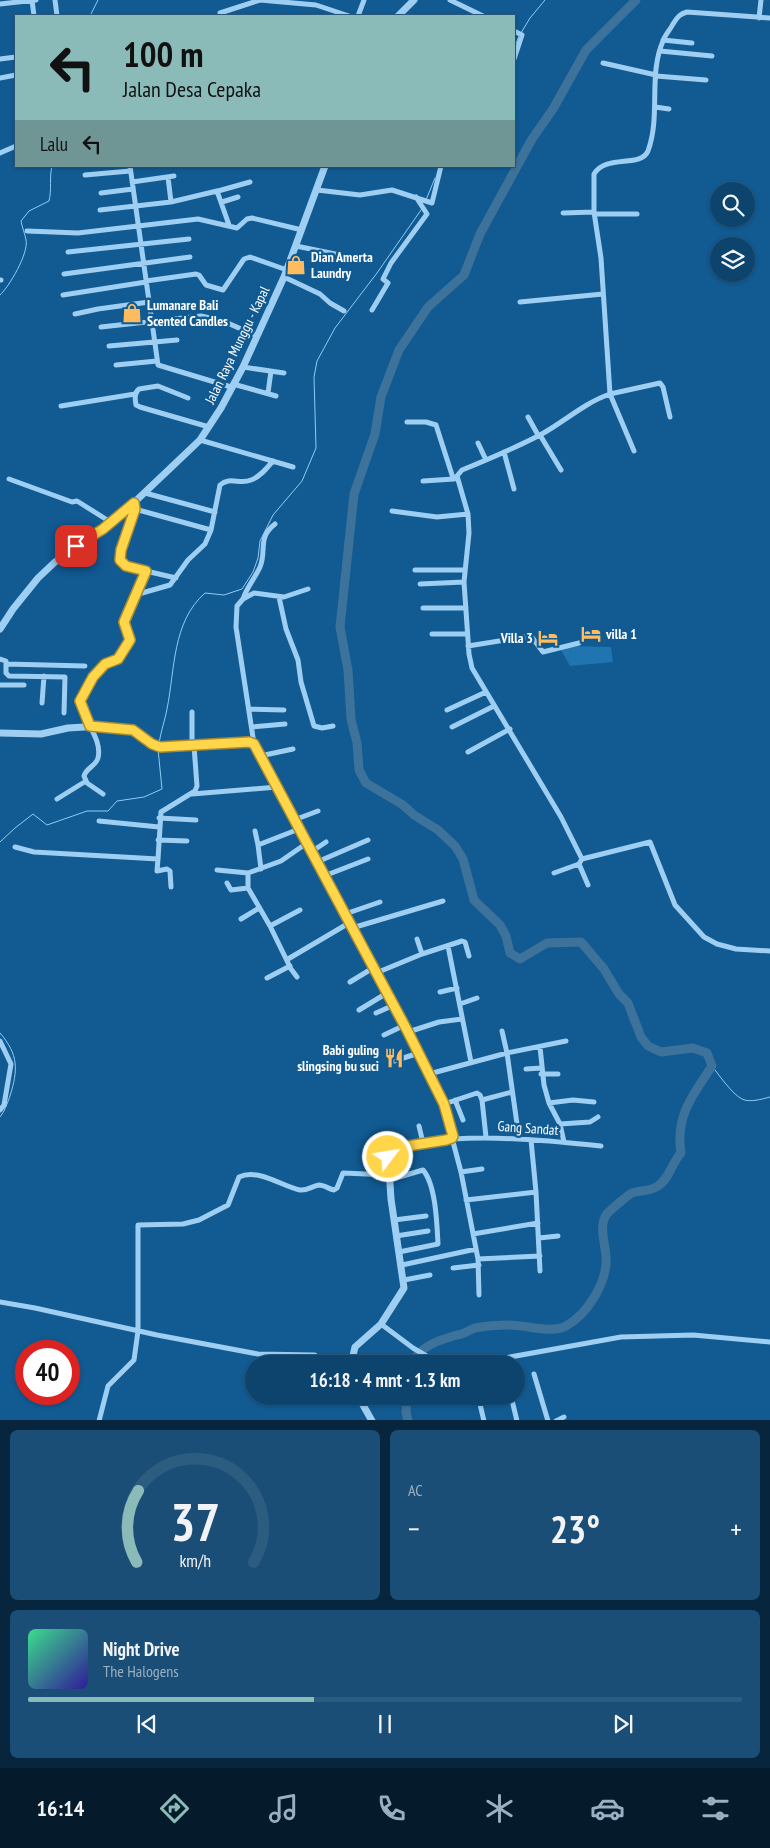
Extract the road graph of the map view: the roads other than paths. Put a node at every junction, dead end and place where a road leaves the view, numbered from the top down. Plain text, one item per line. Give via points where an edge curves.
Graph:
1 (33, 0) edge
2 (55, 0) edge
3 (364, 0) edge
4 (414, 0) edge
5 (450, 0) edge
6 (761, 0) edge
7 (0, 4) edge
8 (220, 13) dead end
9 (34, 15) edge
10 (57, 15) edge
11 (346, 15) edge
12 (358, 15) edge
13 (399, 15) edge
14 (481, 15) edge
15 (759, 18) junction
16 (770, 18) edge
17 (515, 32) edge
18 (663, 40) junction
19 (692, 43) dead end
20 (660, 51) junction
21 (515, 56) edge
22 (712, 56) dead end
23 (15, 57) edge
24 (0, 59) edge
25 (603, 63) dead end
26 (656, 75) junction
27 (15, 76) edge
28 (0, 78) edge
29 (706, 80) dead end
30 (655, 107) junction
31 (669, 110) dead end
32 (15, 146) edge
33 (0, 153) edge
34 (325, 167) edge
35 (442, 167) edge
36 (130, 169) edge
37 (85, 176) dead end
38 (132, 182) junction
39 (250, 182) dead end
40 (133, 189) junction
41 (317, 190) junction
42 (218, 191) junction
43 (101, 193) dead end
44 (238, 197) dead end
45 (418, 198) junction
46 (171, 202) junction
47 (222, 202) junction
48 (136, 208) junction
49 (100, 210) dead end
50 (563, 213) dead end
51 (594, 213) junction
52 (636, 214) dead end
53 (229, 225) junction
54 (138, 227) junction
55 (302, 230) junction
56 (27, 231) dead end
57 (189, 238) dead end
58 (141, 246) junction
59 (296, 246) junction
60 (68, 252) dead end
61 (346, 256) dead end
62 (190, 257) dead end
63 (143, 264) junction
64 (287, 270) junction
65 (64, 274) dead end
66 (284, 277) junction
67 (146, 281) junction
68 (603, 294) junction
69 (63, 295) dead end
70 (149, 302) junction
71 (520, 302) dead end
72 (372, 310) dead end
73 (344, 311) dead end
74 (75, 314) dead end
75 (151, 321) junction
76 (101, 327) dead end
77 (257, 336) junction
78 (177, 340) dead end
79 (154, 341) junction
80 (109, 346) dead end
81 (157, 363) junction
82 (116, 365) dead end
83 (243, 367) junction
84 (271, 371) junction
85 (284, 373) dead end
86 (232, 386) junction
87 (268, 393) junction
88 (136, 394) junction
89 (610, 394) junction
90 (276, 396) dead end
91 (188, 398) dead end
92 (61, 406) dead end
93 (528, 417) dead end
94 (670, 417) dead end
95 (407, 422) dead end
96 (208, 427) junction
97 (539, 435) junction
98 (200, 440) junction
99 (478, 443) dead end
100 (634, 451) dead end
101 (504, 452) junction
102 (486, 460) junction
103 (273, 461) junction
104 (293, 467) dead end
105 (561, 470) dead end
106 (9, 479) dead end
107 (455, 479) junction
108 (423, 481) dead end
109 (514, 489) dead end
110 (145, 493) junction
111 (135, 506) junction
112 (215, 512) junction
113 (392, 512) dead end
114 (468, 514) junction
115 (112, 522) junction
116 (275, 524) dead end
117 (211, 530) junction
118 (415, 570) dead end
119 (465, 570) junction
120 (146, 571) junction
121 (176, 578) junction
122 (464, 582) junction
123 (420, 584) dead end
124 (308, 590) dead end
125 (135, 595) junction
126 (279, 597) junction
127 (242, 599) junction
128 (423, 608) dead end
129 (466, 608) junction
130 (0, 629) edge
131 (432, 634) dead end
132 (467, 634) junction
133 (579, 642) dead end
134 (468, 646) junction
135 (0, 659) edge
136 (6, 664) junction
137 (85, 666) dead end
138 (44, 676) junction
139 (0, 685) edge
140 (24, 685) dead end
141 (486, 692) junction
142 (42, 703) dead end
143 (494, 706) junction
144 (249, 709) junction
145 (284, 710) dead end
146 (447, 710) dead end
147 (192, 712) dead end
148 (64, 713) dead end
149 (285, 724) dead end
150 (90, 726) junction
151 (333, 726) dead end
152 (452, 726) dead end
153 (252, 727) junction
154 (510, 730) junction
155 (0, 733) edge
156 (254, 744) junction
157 (193, 746) junction
158 (293, 749) dead end
159 (468, 752) dead end
160 (260, 756) junction
161 (86, 781) junction
162 (276, 787) junction
163 (103, 794) dead end
164 (192, 794) junction
165 (56, 799) dead end
166 (318, 811) dead end
167 (159, 818) junction
168 (196, 820) dead end
169 (294, 820) junction
170 (99, 821) dead end
171 (159, 827) junction
172 (300, 829) junction
173 (255, 831) dead end
174 (158, 840) junction
175 (368, 840) dead end
176 (187, 841) dead end
177 (326, 842) dead end
178 (307, 844) junction
179 (258, 845) junction
180 (15, 848) dead end
181 (311, 852) junction
182 (368, 858) dead end
183 (158, 859) junction
184 (580, 861) junction
185 (317, 862) junction
186 (261, 868) junction
187 (217, 870) dead end
188 (248, 873) junction
189 (554, 873) dead end
190 (324, 876) junction
191 (227, 883) dead end
192 (588, 885) dead end
193 (171, 886) dead end
194 (248, 888) junction
195 (443, 901) dead end
196 (380, 902) dead end
197 (259, 908) junction
198 (300, 910) dead end
199 (345, 914) junction
200 (241, 919) dead end
201 (351, 925) junction
202 (270, 926) junction
203 (417, 939) dead end
204 (448, 946) junction
205 (770, 951) edge
206 (422, 954) junction
207 (469, 956) dead end
208 (288, 959) junction
209 (290, 966) junction
210 (375, 970) junction
211 (298, 977) dead end
212 (267, 978) dead end
213 (350, 982) dead end
214 (457, 988) junction
215 (440, 992) dead end
216 (387, 993) junction
217 (477, 998) dead end
218 (460, 1004) junction
219 (394, 1005) junction
220 (359, 1010) dead end
221 (376, 1013) dead end
222 (462, 1020) junction
223 (407, 1028) junction
224 (502, 1031) dead end
225 (384, 1035) dead end
226 (0, 1041) edge
227 (566, 1041) dead end
228 (540, 1046) junction
229 (507, 1052) junction
230 (419, 1053) junction
231 (394, 1061) dead end
232 (471, 1062) junction
233 (541, 1068) junction
234 (526, 1069) dead end
235 (429, 1074) junction
236 (541, 1074) junction
237 (558, 1074) dead end
238 (0, 1086) edge
239 (6, 1086) junction
240 (512, 1092) junction
241 (455, 1100) junction
242 (482, 1100) junction
243 (594, 1102) dead end
244 (549, 1103) junction
245 (444, 1104) junction
246 (0, 1110) edge
247 (598, 1117) dead end
248 (463, 1120) dead end
249 (560, 1124) junction
250 (419, 1126) dead end
251 (486, 1137) junction
252 (453, 1138) junction
253 (518, 1138) junction
254 (531, 1140) junction
255 (564, 1142) junction
256 (423, 1143) junction
257 (601, 1146) dead end
258 (482, 1169) dead end
259 (461, 1172) junction
260 (389, 1178) junction
261 (536, 1192) junction
262 (466, 1200) junction
263 (426, 1216) dead end
264 (394, 1220) junction
265 (538, 1223) junction
266 (428, 1231) dead end
267 (473, 1234) junction
268 (396, 1236) junction
269 (558, 1236) dead end
270 (539, 1238) junction
271 (476, 1249) junction
272 (400, 1252) junction
273 (540, 1256) junction
274 (478, 1262) junction
275 (402, 1265) junction
276 (453, 1268) dead end
277 (540, 1271) dead end
278 (430, 1275) dead end
279 (404, 1280) junction
280 (480, 1294) dead end
281 (0, 1302) edge
282 (381, 1324) junction
283 (138, 1331) junction
284 (770, 1342) edge
285 (286, 1355) edge
286 (353, 1355) edge
287 (424, 1355) edge
288 (525, 1356) edge
289 (534, 1374) dead end
290 (363, 1405) edge
291 (480, 1405) edge
292 (513, 1405) edge
293 (564, 1417) dead end
294 (99, 1420) edge
295 (372, 1420) edge
296 (484, 1420) edge
297 (517, 1420) edge
298 (548, 1420) edge
299 (556, 1420) edge

1 - 7 street
1 - 9 street
2 - 10 street
3 - 12 street
4 - 13 street
5 - 14 street
6 - 15 street
8 - 11 street via 260,0 316,5
15 - 16 street
15 - 18 street via 684,13 678,16
17 - 21 street via 522,35
18 - 19 street
18 - 20 street
20 - 22 street
20 - 26 street
23 - 24 street
25 - 26 street
26 - 29 street
26 - 30 street
27 - 28 street
30 - 31 street
30 - 51 street via 644,157 606,164 595,171
32 - 33 street
34 - 41 street, Jalan Raya Munggu - Kapal
35 - 45 street via 434,202
36 - 37 street
36 - 38 street
38 - 40 street
38 - 46 street via 171,176
39 - 42 street
40 - 43 street
40 - 48 street
41 - 45 street via 360,195 392,190
41 - 55 street, Jalan Raya Munggu - Kapal
42 - 46 street
42 - 47 street
44 - 47 street
45 - 72 street via 427,214 391,263 383,279 388,283
46 - 48 street
47 - 53 street
48 - 49 street
48 - 54 street
50 - 51 street
51 - 52 street
51 - 68 street
53 - 54 street via 198,219
53 - 55 street via 239,228 252,218
54 - 56 street via 78,233
54 - 58 street
55 - 59 street, Jalan Raya Munggu - Kapal
57 - 58 street
58 - 60 street
58 - 63 street
59 - 61 street
59 - 64 street, Jalan Raya Munggu - Kapal
62 - 63 street
63 - 65 street
63 - 67 street
64 - 66 street, Jalan Raya Munggu - Kapal
64 - 67 street via 250,257 244,259 222,290 206,285 196,274
66 - 73 street via 320,294
66 - 77 street, Jalan Raya Munggu - Kapal
67 - 69 street
67 - 70 street
68 - 71 street
68 - 89 street
70 - 74 street
70 - 75 street
75 - 76 street
75 - 77 street via 210,317
75 - 79 street
77 - 83 street, Jalan Raya Munggu - Kapal
78 - 79 street
79 - 80 street
79 - 81 street
81 - 82 street
81 - 86 street
83 - 84 street
83 - 86 street, Jalan Raya Munggu - Kapal
84 - 85 street
84 - 87 street
86 - 87 street
86 - 96 street, Jalan Raya Munggu - Kapal
87 - 90 street
88 - 91 street via 141,388 158,386
88 - 92 street
88 - 96 street via 138,406
89 - 94 street via 660,383
89 - 97 street via 598,398
89 - 100 street
93 - 97 street
95 - 107 street via 436,425
96 - 98 street, Jalan Raya Munggu - Kapal
97 - 101 street
97 - 105 street
98 - 103 street
98 - 110 street, Jalan Raya Munggu - Kapal
99 - 102 street
101 - 102 street
101 - 109 street
102 - 107 street via 462,470
103 - 104 street
103 - 112 street via 252,480 223,482
106 - 115 street via 77,501
107 - 108 street
107 - 114 street
110 - 111 street, Jalan Raya Munggu - Kapal
110 - 112 street
111 - 115 street, Jalan Raya Munggu - Kapal
111 - 117 street
111 - 120 street via 120,560 126,566
112 - 117 street
113 - 114 street via 437,517
114 - 119 street
115 - 130 street, Jalan Raya Munggu - Kapal via 54,562
116 - 127 street via 265,536 261,565
117 - 121 street via 205,544 188,560
118 - 119 street
119 - 122 street
120 - 121 street
120 - 125 street
121 - 125 street via 168,586
122 - 123 street
122 - 129 street
124 - 126 street
125 - 150 street via 124,622 130,640 118,659 105,664 97,672 80,701
126 - 127 street via 260,593
126 - 151 street via 314,726
127 - 144 street via 237,606 236,622
128 - 129 street
129 - 132 street
131 - 132 street
132 - 134 street
133 - 134 street via 543,652 531,636
134 - 141 street via 472,668
135 - 136 street
136 - 137 street
136 - 138 street via 9,676
138 - 142 street
138 - 148 street via 65,677
139 - 140 street
141 - 143 street
141 - 146 street
143 - 152 street
143 - 154 street
144 - 145 street
144 - 153 street
147 - 157 street
149 - 153 street
150 - 155 street via 41,734
150 - 157 street via 133,730 160,747
150 - 161 street via 98,757 84,774
153 - 156 street
154 - 159 street
154 - 184 street via 562,817
156 - 157 street
156 - 160 street
157 - 164 street via 197,786
158 - 160 street
160 - 162 street
161 - 163 street
161 - 165 street
162 - 164 street
162 - 169 street
164 - 167 street via 164,809
166 - 169 street
167 - 168 street
167 - 171 street
169 - 172 street
170 - 171 street
171 - 174 street
172 - 178 street
172 - 179 street
173 - 179 street
174 - 176 street
174 - 183 street
175 - 185 street
177 - 181 street
178 - 181 street
178 - 186 street via 281,861
179 - 186 street
180 - 183 street via 34,852
181 - 185 street
182 - 190 street
183 - 193 street via 157,871 170,870
184 - 189 street
184 - 192 street
184 - 205 street via 650,842 675,904 704,937 731,948
185 - 190 street
186 - 188 street
187 - 188 street
188 - 194 street
190 - 199 street
191 - 194 street via 231,890
194 - 197 street
195 - 201 street
196 - 199 street
197 - 200 street
197 - 202 street
198 - 202 street
199 - 201 street
201 - 208 street
201 - 210 street
202 - 208 street
203 - 206 street
204 - 206 street
204 - 207 street via 464,941
204 - 214 street
206 - 210 street
208 - 209 street
209 - 211 street
209 - 212 street
210 - 213 street
210 - 216 street
214 - 215 street
214 - 218 street
216 - 219 street
216 - 220 street
217 - 218 street
218 - 222 street
219 - 221 street
219 - 223 street
222 - 223 street
222 - 232 street
223 - 225 street
223 - 230 street
224 - 229 street
226 - 239 street via 11,1064
227 - 228 street
228 - 229 street
228 - 233 street
229 - 232 street
229 - 240 street
230 - 231 street
230 - 235 street
232 - 235 street
233 - 234 street
233 - 236 street
235 - 245 street
236 - 237 street
236 - 244 street
238 - 239 street
239 - 246 street via 4,1105
240 - 242 street
240 - 253 street
241 - 242 street via 479,1093
241 - 245 street
241 - 248 street
242 - 251 street
243 - 244 street
244 - 249 street
245 - 252 street
247 - 249 street via 587,1122
249 - 255 street
250 - 256 street
251 - 252 street, Gang Sandat
251 - 253 street, Gang Sandat
252 - 256 street
252 - 259 street
253 - 254 street, Gang Sandat
254 - 255 street, Gang Sandat
254 - 261 street
255 - 257 street, Gang Sandat
256 - 260 street via 390,1150
258 - 259 street
259 - 262 street
260 - 264 street
260 - 272 street via 423,1170 432,1192 438,1244
260 - 283 street via 343,1173 334,1190 320,1185 304,1190 263,1176 242,1175 228,1205 199,1220 183,1224 138,1225
261 - 262 street
261 - 265 street
262 - 267 street
263 - 264 street
264 - 268 street
265 - 267 street
265 - 270 street
266 - 268 street
267 - 271 street
268 - 272 street
269 - 270 street
270 - 273 street
271 - 274 street
271 - 275 street
272 - 275 street
273 - 274 street
273 - 277 street
274 - 276 street
274 - 280 street
275 - 279 street
278 - 279 street
279 - 282 street via 402,1291
281 - 283 street
282 - 286 street via 355,1347
282 - 287 street
283 - 285 street via 258,1354
283 - 294 street via 134,1362 108,1386
284 - 288 street via 694,1335 621,1337
289 - 298 street
290 - 295 street
291 - 296 street
292 - 297 street
293 - 299 street

